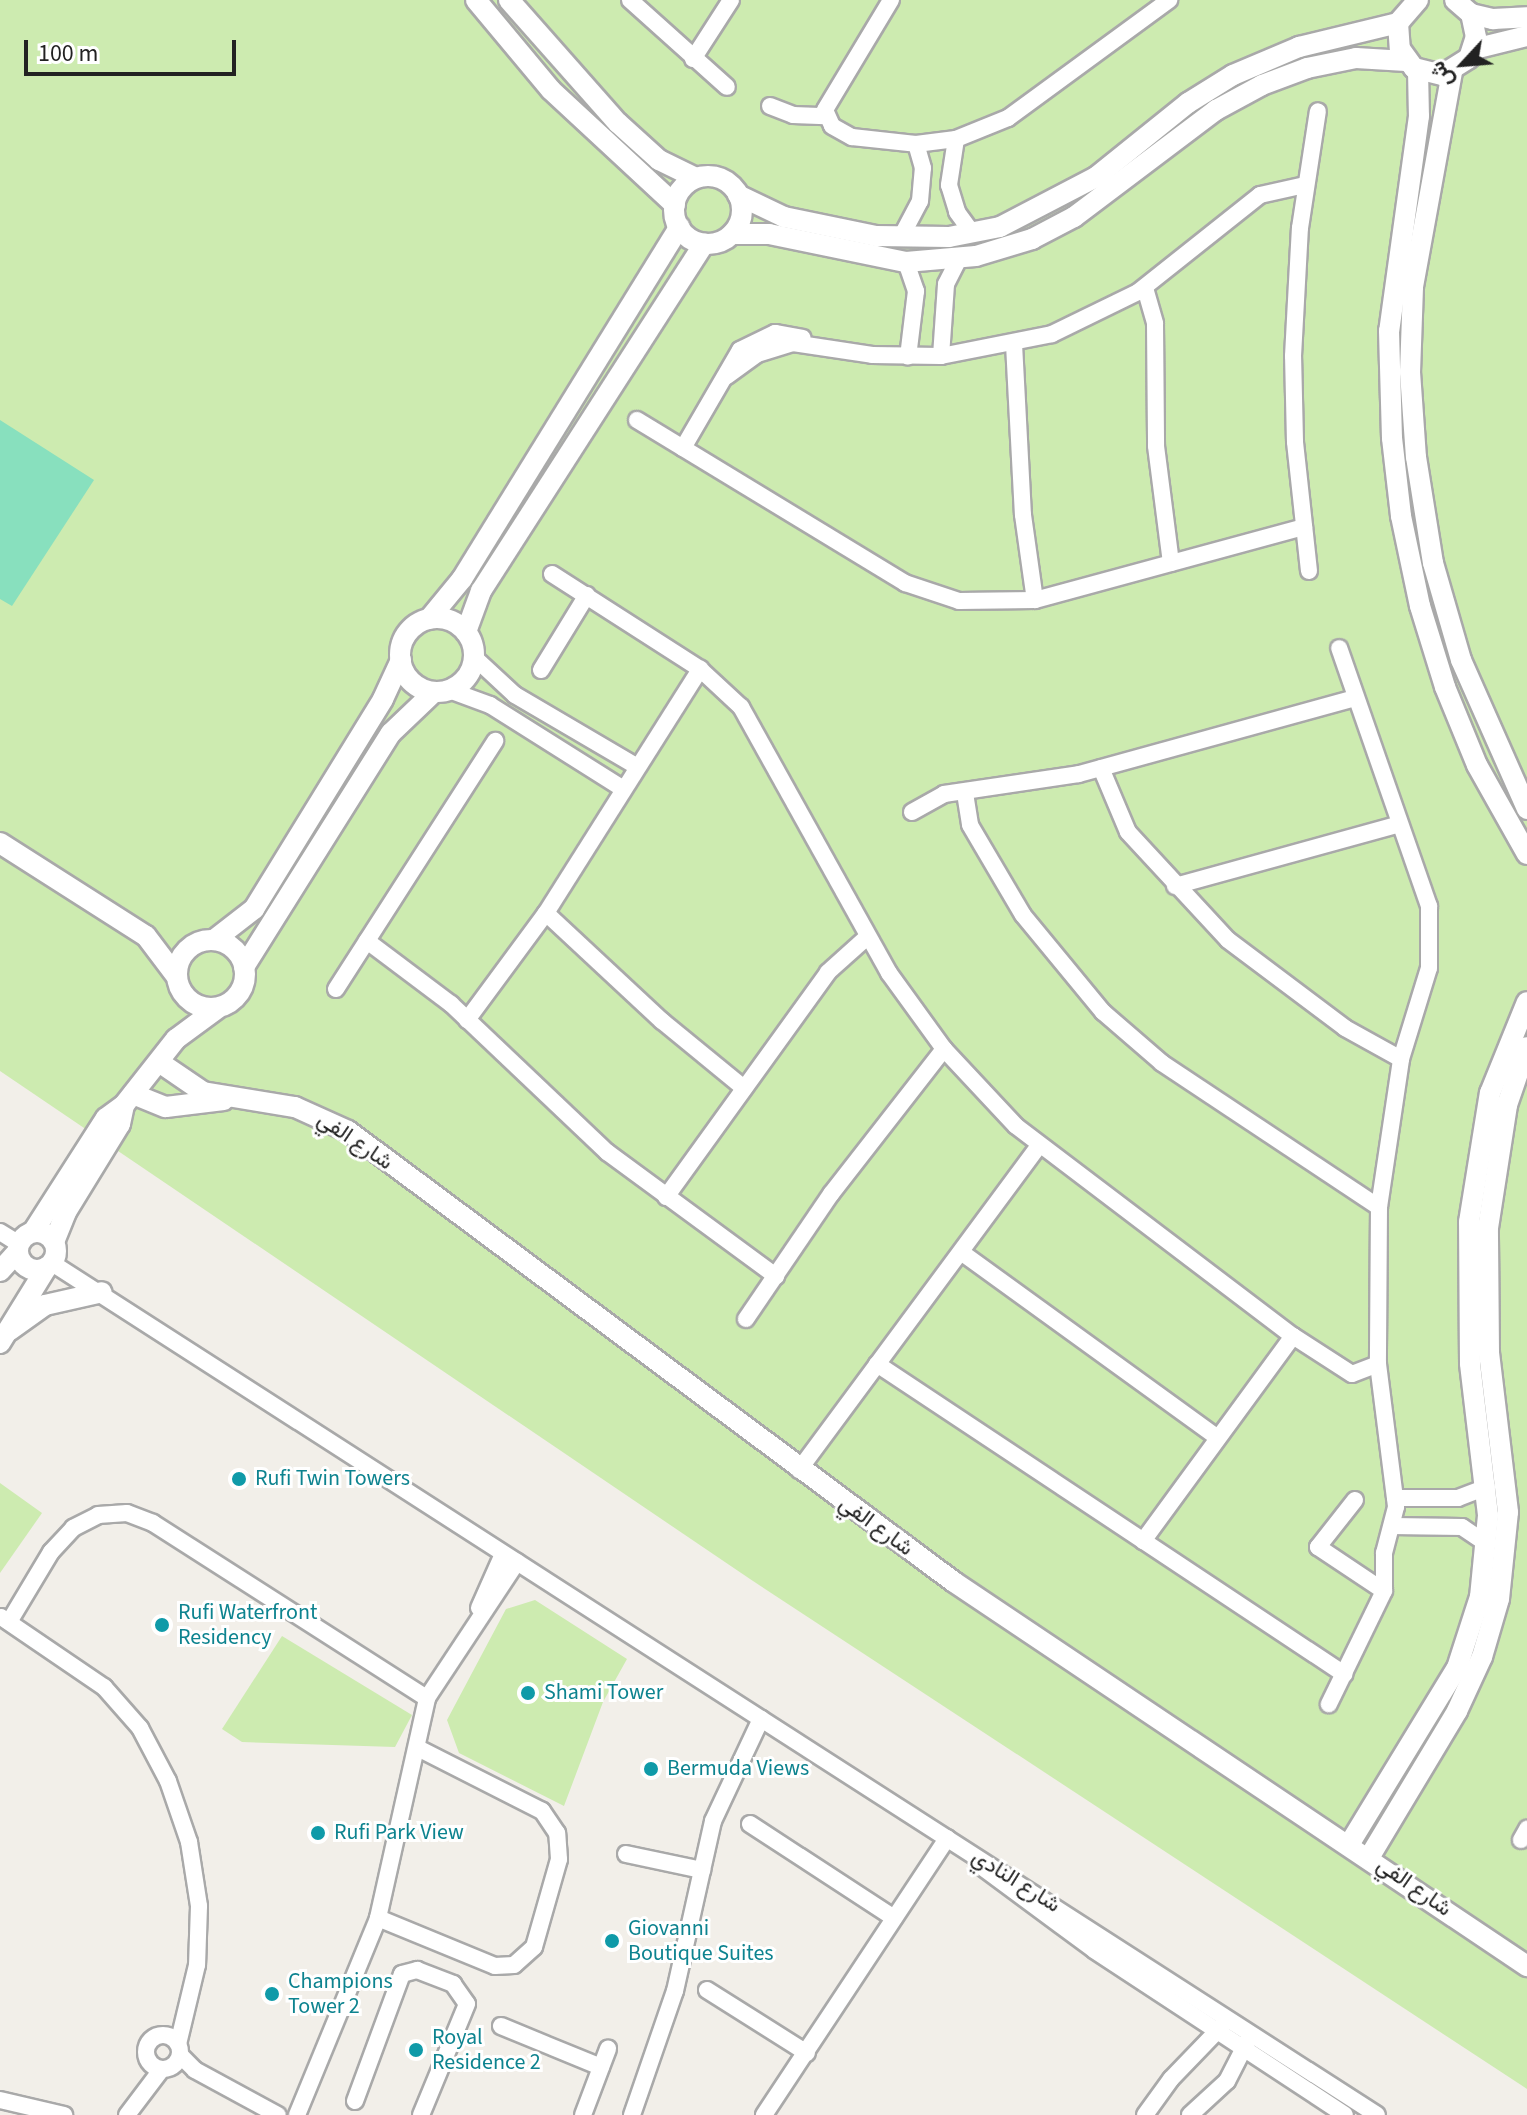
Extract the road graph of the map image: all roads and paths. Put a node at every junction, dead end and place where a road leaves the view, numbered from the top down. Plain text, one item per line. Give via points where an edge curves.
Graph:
1 (476, 0) edge
2 (509, 0) edge
3 (630, 0) edge
4 (731, 0) edge
5 (891, 0) edge
6 (1169, 0) edge
7 (1415, 1) edge
8 (1463, 7) edge
9 (1527, 17) edge
10 (1398, 23) junction
11 (1527, 36) edge
12 (1474, 49) junction
13 (693, 59) junction
14 (1412, 65) junction
15 (1452, 72) junction
16 (727, 87) dead end
17 (770, 106) dead end
18 (1318, 111) dead end
19 (826, 116) junction
20 (956, 139) junction
21 (916, 144) junction
22 (948, 167) junction
23 (923, 168) junction
24 (696, 178) junction
25 (1305, 185) junction
26 (738, 195) junction
27 (952, 200) junction
28 (920, 201) junction
29 (675, 205) junction
30 (679, 227) junction
31 (972, 233) junction
32 (732, 234) junction
33 (901, 237) junction
34 (704, 243) junction
35 (959, 259) junction
36 (906, 262) junction
37 (1145, 288) junction
38 (916, 302) junction
39 (944, 303) junction
40 (1014, 344) junction
41 (941, 356) junction
42 (908, 357) junction
43 (637, 420) dead end
44 (683, 448) junction
45 (1304, 527) junction
46 (1171, 563) junction
47 (1309, 571) dead end
48 (552, 574) dead end
49 (587, 595) junction
50 (1035, 600) junction
51 (429, 619) junction
52 (466, 632) junction
53 (1339, 648) dead end
54 (474, 657) junction
55 (401, 660) junction
56 (700, 669) junction
57 (541, 670) dead end
58 (442, 691) junction
59 (1354, 698) junction
60 (495, 741) dead end
61 (636, 766) junction
62 (1101, 768) junction
63 (622, 788) junction
64 (965, 793) junction
65 (1527, 809) edge
66 (912, 812) dead end
67 (1400, 824) junction
68 (0, 843) edge
69 (1527, 854) edge
70 (1175, 886) junction
71 (546, 913) junction
72 (146, 936) junction
73 (867, 937) junction
74 (367, 941) junction
75 (204, 942) junction
76 (244, 967) junction
77 (180, 985) junction
78 (336, 989) dead end
79 (1527, 1002) edge
80 (218, 1008) junction
81 (467, 1020) junction
82 (176, 1039) junction
83 (1527, 1047) edge
84 (944, 1049) junction
85 (1401, 1059) junction
86 (159, 1062) junction
87 (744, 1088) junction
88 (228, 1099) junction
89 (129, 1100) junction
90 (1038, 1147) junction
91 (666, 1197) junction
92 (1379, 1207) junction
93 (0, 1232) edge
94 (24, 1242) junction
95 (54, 1242) junction
96 (961, 1252) junction
97 (49, 1265) junction
98 (0, 1271) edge
99 (776, 1276) junction
100 (102, 1292) junction
101 (746, 1319) dead end
102 (5, 1336) edge
103 (1293, 1336) junction
104 (877, 1364) junction
105 (1378, 1364) junction
106 (1218, 1438) junction
107 (799, 1470) junction
108 (1487, 1487) junction
109 (1395, 1498) junction
110 (1355, 1500) dead end
111 (1392, 1526) junction
112 (1143, 1541) junction
113 (1487, 1544) junction
114 (510, 1558) junction
115 (1384, 1591) junction
116 (5, 1619) edge
117 (1344, 1674) junction
118 (427, 1698) junction
119 (1329, 1704) dead end
120 (761, 1719) junction
121 (418, 1748) junction
122 (750, 1824) dead end
123 (947, 1838) junction
124 (1350, 1843) junction
125 (964, 1849) junction
126 (626, 1854) dead end
127 (1370, 1856) junction
128 (702, 1870) junction
129 (378, 1918) junction
130 (894, 1918) junction
131 (1527, 1966) edge
132 (707, 1990) dead end
133 (1229, 2020) junction
134 (501, 2026) dead end
135 (1217, 2032) junction
136 (1250, 2033) junction
137 (608, 2049) dead end
138 (1244, 2050) junction
139 (807, 2053) junction
140 (168, 2056) junction
141 (601, 2067) junction
142 (0, 2100) edge
143 (355, 2101) dead end
144 (64, 2115) edge
145 (127, 2115) edge
146 (278, 2115) edge
147 (297, 2115) edge
148 (421, 2115) edge
149 (583, 2115) edge
150 (632, 2115) edge
151 (764, 2115) edge
152 (1145, 2115) edge
153 (1190, 2115) edge
154 (1345, 2115) edge
155 (1377, 2115) edge

1 - 29 street via 551,90
2 - 24 street via 571,76 618,123 659,160
3 - 13 street
4 - 13 street
5 - 19 street via 827,100
6 - 20 street via 1025,108
7 - 10 street
8 - 9 street
8 - 12 street
10 - 14 street via 1400,49
10 - 31 street via 1299,47 1233,75 1063,197 1010,223
11 - 12 street
12 - 15 street
13 - 16 street
14 - 15 street via 1432,75
14 - 35 street via 1356,58 1262,85 1216,110 1074,217 1019,244
14 - 69 street via 1419,116 1389,331 1401,516 1420,606 1445,687 1477,765
15 - 65 street via 1413,287 1410,372 1416,457 1433,563 1461,660
17 - 19 street via 793,115
18 - 25 street
19 - 21 street via 832,126 852,137
20 - 21 street
20 - 22 street
21 - 23 street
22 - 23 street
22 - 27 street
23 - 28 street
24 - 26 street via 725,180
24 - 29 street via 682,189
25 - 37 street via 1260,195
25 - 45 street via 1293,356
26 - 32 street via 741,215
26 - 33 street via 784,217
27 - 28 street
27 - 31 street
28 - 33 street
29 - 30 street
30 - 34 street
30 - 51 street via 470,566
31 - 33 street
32 - 34 street
32 - 36 street via 769,234
34 - 52 street via 489,578
35 - 36 street
35 - 39 street
36 - 38 street
37 - 40 street via 1086,321
37 - 46 street via 1155,324 1156,446
38 - 39 street
38 - 42 street
39 - 41 street
40 - 41 street
40 - 50 street via 1021,486
41 - 42 street
42 - 44 street via 812,343 794,335 765,335 740,350
43 - 44 street
44 - 50 street via 922,591 978,604
45 - 46 street
45 - 47 street
46 - 50 street
48 - 49 street
49 - 56 street
49 - 57 street
51 - 52 street via 449,620
51 - 55 street via 406,635
52 - 54 street
53 - 59 street
54 - 58 street via 470,671
54 - 61 street via 515,695
55 - 58 street via 412,682
55 - 75 street via 383,699 254,909
56 - 61 street
56 - 73 street via 752,722
58 - 63 street via 490,705
58 - 76 street via 391,733
59 - 62 street
59 - 67 street
60 - 74 street
61 - 63 street
62 - 64 street
62 - 70 street via 1128,832
63 - 71 street
64 - 66 street via 944,794
64 - 92 street via 970,825 1009,893 1103,1012 1162,1063
67 - 70 street
67 - 85 street via 1426,892 1432,936 1427,977
68 - 72 street
70 - 85 street via 1247,956 1357,1036
71 - 81 street
71 - 87 street via 632,995
72 - 75 street
72 - 77 street
73 - 84 street
73 - 87 street via 828,972
74 - 78 street
74 - 81 street
75 - 76 street via 230,946
75 - 77 street via 183,954
76 - 80 street via 237,996
77 - 80 street via 194,1004
77 - 82 street
79 - 108 street via 1490,1093 1469,1222 1470,1363
80 - 82 street
81 - 91 street via 573,1124
82 - 86 street
83 - 127 street via 1504,1119 1488,1228 1489,1352 1508,1512 1501,1589 1470,1684
84 - 90 street
84 - 99 street via 831,1194
85 - 92 street
86 - 88 street via 203,1092
86 - 89 street
87 - 91 street
88 - 89 street via 166,1107
88 - 107 street, شارع الفي via 295,1107 332,1120
89 - 94 street via 106,1118
89 - 95 street
90 - 96 street
90 - 103 street
91 - 99 street
92 - 105 street
93 - 94 street
94 - 95 street
94 - 97 street via 28,1267
94 - 98 street
95 - 97 street
96 - 104 street
96 - 106 street
97 - 100 street
97 - 102 street
99 - 101 street
100 - 102 street via 59,1300
100 - 114 street
103 - 105 street via 1352,1374
103 - 106 street
104 - 107 street
104 - 112 street
105 - 109 street
106 - 112 street
107 - 124 street, شارع الفي via 954,1582
108 - 109 street via 1458,1498
108 - 113 street
109 - 111 street
110 - 115 street via 1318,1547
111 - 113 street via 1462,1527
111 - 115 street via 1384,1553
112 - 117 street
113 - 124 street via 1480,1597 1457,1668
114 - 118 street
114 - 120 street
115 - 117 street
116 - 118 street via 73,1528 98,1515 127,1513 153,1523
116 - 140 street via 114,1697 140,1728 168,1781 189,1842 199,1906 197,1965
117 - 119 street
118 - 121 street
120 - 123 street
120 - 128 street via 721,1797
121 - 129 street
121 - 129 street via 542,1811 557,1833 559,1859 534,1947 514,1965 495,1966
122 - 130 street
123 - 125 street
123 - 130 street
124 - 127 street, شارع الفي
125 - 133 street, شارع النادي
125 - 135 street, شارع النادي via 1019,1897
126 - 128 street
127 - 131 street, شارع الفي
128 - 150 street via 668,2016
129 - 147 street
130 - 139 street
132 - 139 street
133 - 135 street
133 - 136 street, شارع النادي
134 - 141 street
135 - 138 street, شارع النادي
135 - 152 street
136 - 138 street
136 - 155 street, شارع النادي
137 - 141 street
138 - 153 street via 1227,2081
138 - 154 street, شارع النادي
139 - 151 street
140 - 145 street
140 - 146 street
141 - 149 street
142 - 144 street
143 - 148 street via 402,1974 417,1970 453,1984 467,2004

